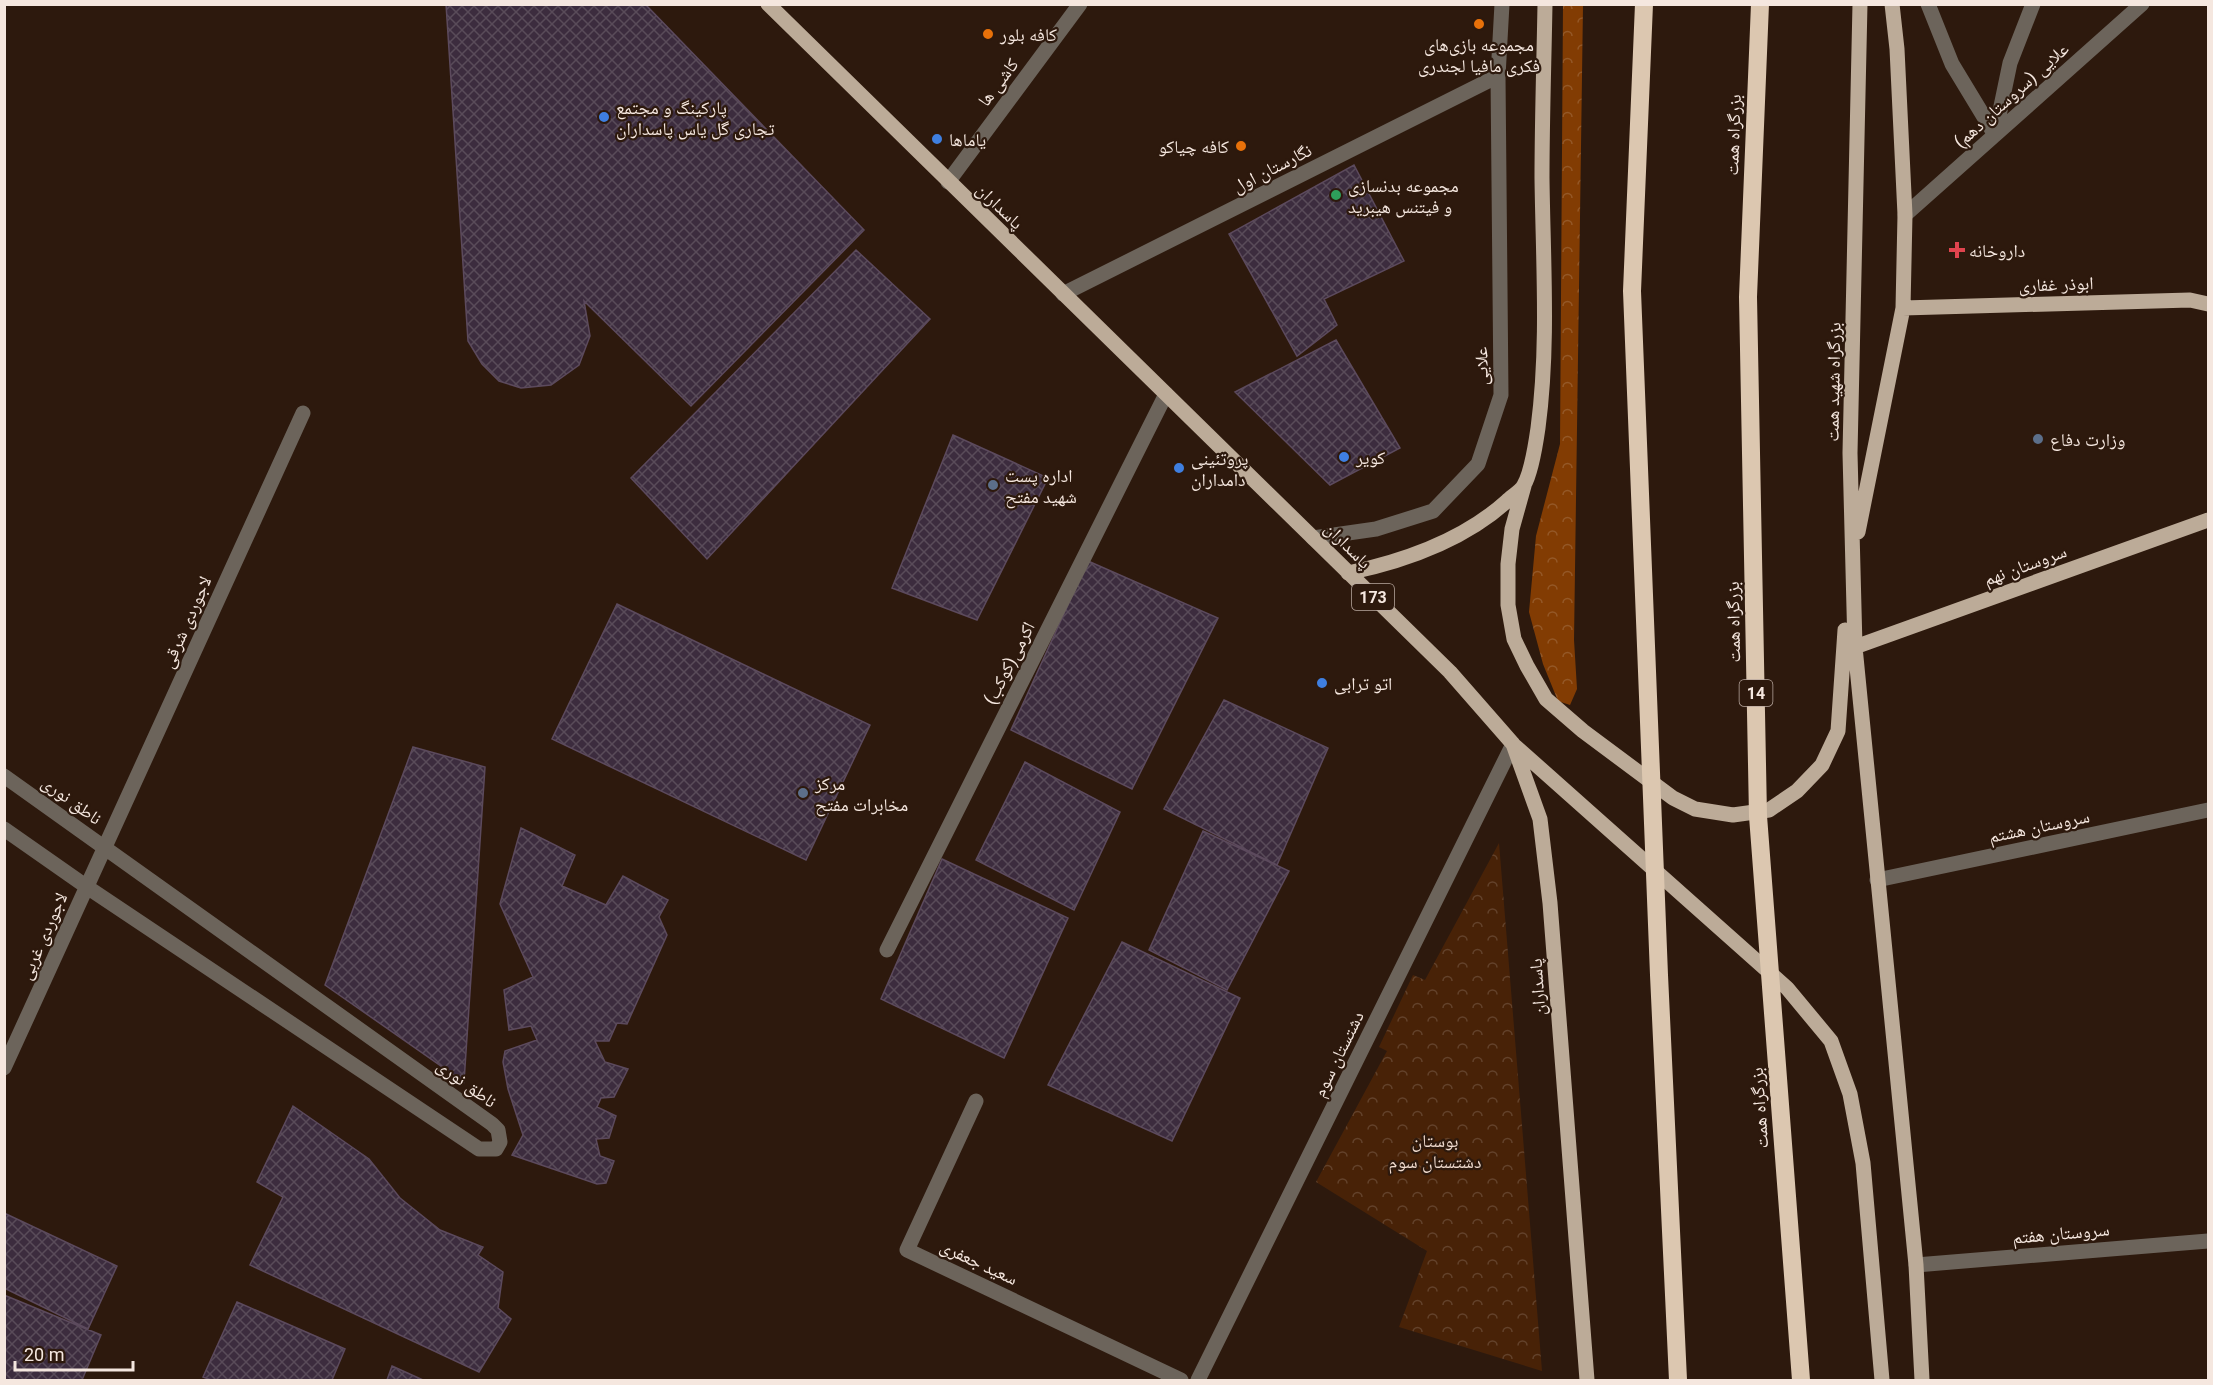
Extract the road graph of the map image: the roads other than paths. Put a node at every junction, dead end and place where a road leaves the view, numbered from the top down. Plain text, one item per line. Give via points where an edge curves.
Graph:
1 (768, 4) edge
2 (1080, 4) edge
3 (1502, 4) edge
4 (1545, 4) edge
5 (1644, 4) edge
6 (1760, 4) edge
7 (1860, 4) edge
8 (1892, 4) edge
9 (1928, 4) edge
10 (2033, 4) edge
11 (2142, 4) edge
12 (1498, 76) junction
13 (1995, 135) junction
14 (948, 182) junction
15 (1905, 215) junction
16 (1063, 294) junction
17 (2208, 304) edge
18 (1903, 308) junction
19 (1166, 394) junction
20 (303, 413) dead end
21 (1850, 453) junction
22 (1524, 486) junction
23 (2208, 520) edge
24 (1313, 538) junction
25 (1852, 562) junction
26 (1348, 573) junction
27 (1855, 647) junction
28 (1513, 744) junction
29 (4, 776) edge
30 (2208, 810) edge
31 (4, 829) edge
32 (105, 848) junction
33 (1877, 880) junction
34 (87, 887) junction
35 (887, 950) dead end
36 (4, 1068) edge
37 (976, 1101) dead end
38 (2208, 1240) edge
39 (1916, 1265) junction
40 (1181, 1380) edge
41 (1198, 1380) edge
42 (1587, 1380) edge
43 (1678, 1380) edge
44 (1801, 1380) edge
45 (1882, 1380) edge
46 (1922, 1380) edge

1 - 14 main road, پاسداران / 173
2 - 14 street, کاشی ها
3 - 12 street, علایی
4 - 22 main road via 1543,365 1535,446
5 - 43 highway via 1632,291
6 - 44 highway, بزرگراه همت / 14 via 1748,297 1758,816
7 - 21 main road, بزرگراه شهید همت
8 - 15 main road
9 - 13 street via 1952,64
10 - 13 street via 2010,63
11 - 13 street, علایی (سروستان دهم)
12 - 16 street, نگارستان اول
12 - 24 street, علایی via 1501,395 1478,464 1433,511 1376,529
13 - 15 street, علایی (سروستان دهم)
14 - 16 main road, پاسداران / 173
15 - 18 main road
16 - 19 main road, پاسداران / 173
17 - 18 main road, ابوذر غفاری via 2190,300
18 - 25 main road
19 - 24 main road, پاسداران / 173
19 - 35 street, اکرمی(کوکب)
20 - 32 street, لاجوردی شرقی
21 - 22 main road via 1845,657 1838,731 1822,765 1797,791 1769,810 1732,815 1695,809 1673,798 1546,699 1514,639 1508,605 1512,529
21 - 25 main road, بزرگراه شهید همت
22 - 26 main road via 1493,513 1444,542 1386,564
23 - 27 main road, سروستان نهم
24 - 26 main road, پاسداران / 173
25 - 27 main road, بزرگراه شهید همت
26 - 28 main road, پاسداران / 173 via 1450,672
27 - 33 main road, بزرگراه شهید همت
28 - 41 street, دشتستان سوم
28 - 42 main road, پاسداران / 173 via 1540,819 1549,892
28 - 45 main road via 1787,988 1831,1041 1850,1094 1863,1163
29 - 32 street, ناطق نوری
30 - 33 street, سروستان هشتم
31 - 34 street, ناطق نوری
32 - 34 street, لاجوردی شرقی
32 - 34 street, ناطق نوری via 492,1124 498,1130 500,1142 495,1149 479,1149
33 - 39 main road
34 - 36 street, لاجوردی غربی
37 - 40 street, سعید جعفری via 907,1250
38 - 39 street, سروستان هفتم
39 - 46 main road

